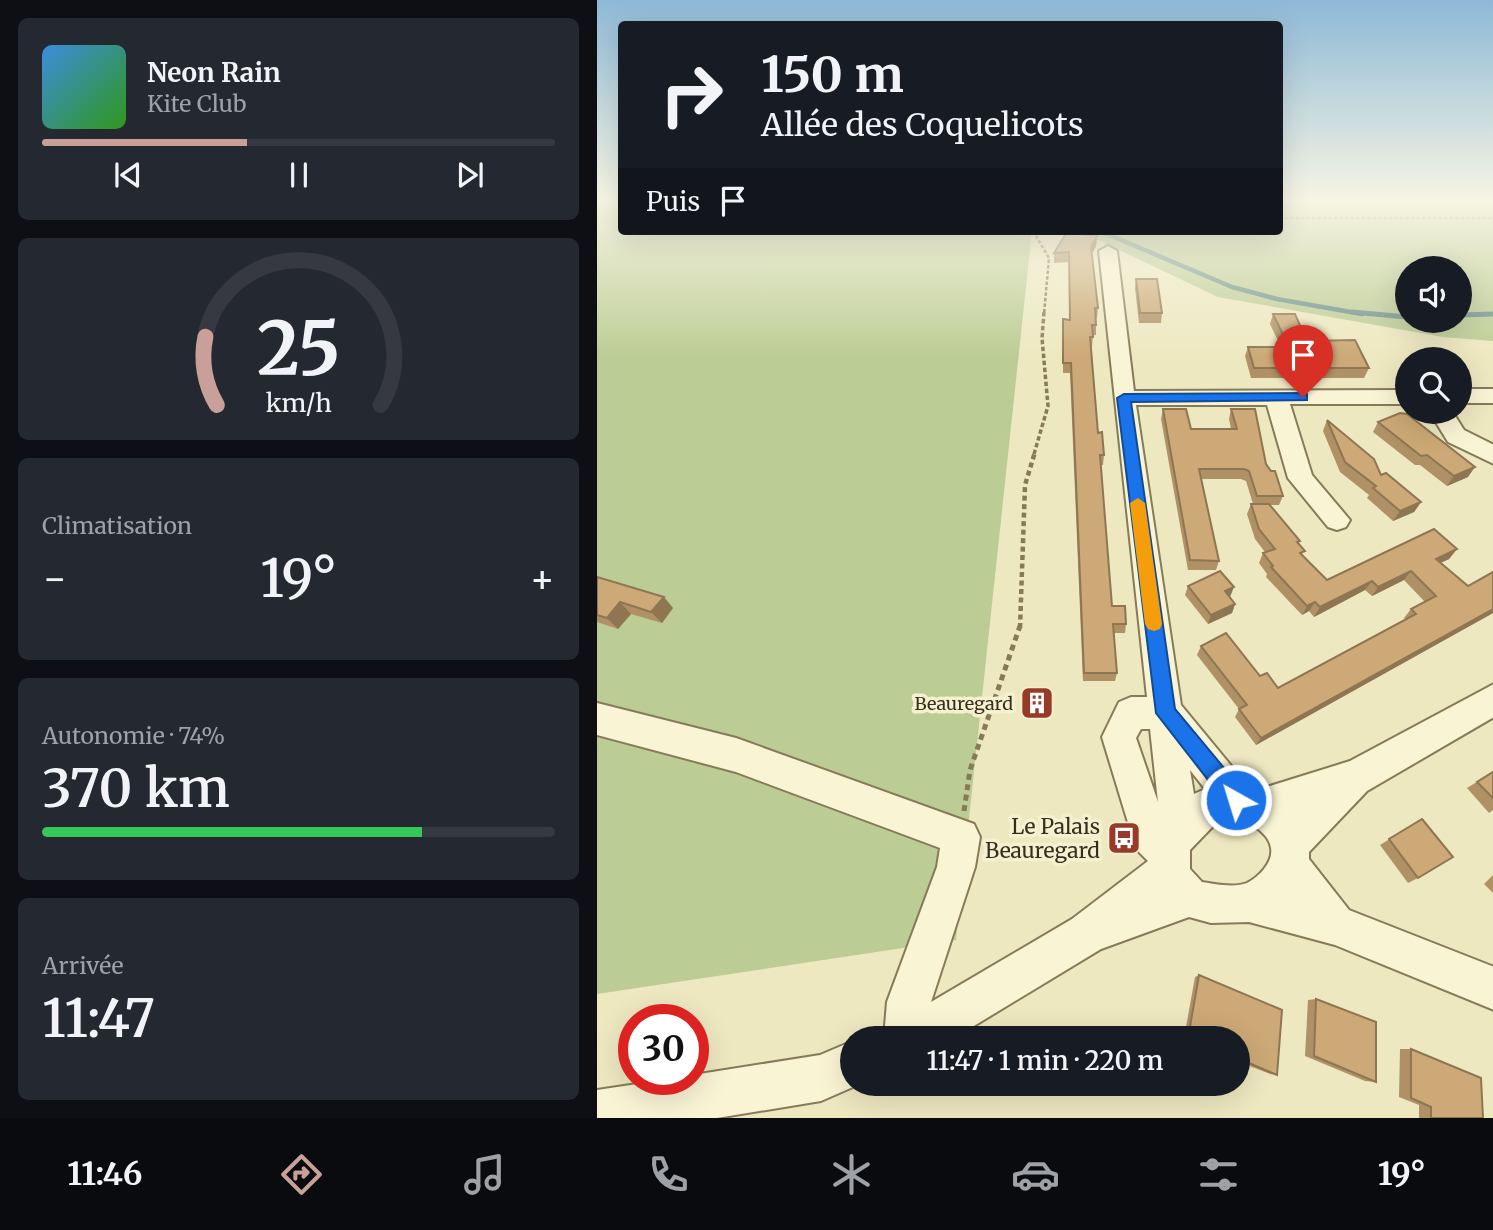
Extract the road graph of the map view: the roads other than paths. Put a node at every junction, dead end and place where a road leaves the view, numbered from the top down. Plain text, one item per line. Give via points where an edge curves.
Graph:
1 (1109, 253) edge
2 (1472, 396) edge
3 (1493, 396) edge
4 (1277, 397) junction
5 (1395, 397) edge
6 (1124, 398) junction
7 (1448, 424) edge
8 (1493, 456) edge
9 (1337, 520) dead end
10 (1493, 699) edge
11 (1166, 713) junction
12 (597, 719) edge
13 (1357, 777) junction
14 (1248, 803) junction
15 (1290, 855) junction
16 (1178, 861) junction
17 (1250, 902) junction
18 (1335, 925) junction
19 (1493, 989) edge
20 (907, 1026) edge
21 (932, 1026) edge
22 (840, 1070) edge
23 (597, 1114) edge

1 - 6 street
2 - 3 street
4 - 5 street
4 - 6 street
4 - 9 street via 1301,478
6 - 11 street
7 - 8 street via 1456,436
10 - 13 street
11 - 14 street
11 - 16 street
11 - 16 street via 1131,713 1120,737 1152,839
12 - 20 street via 736,755 961,837 956,867 909,1002
13 - 14 street
13 - 15 street
14 - 15 street via 1270,813
14 - 16 street via 1216,803
15 - 17 street via 1279,884
15 - 18 street
16 - 17 street via 1209,904
16 - 21 street via 1087,934
17 - 18 street
18 - 19 street
22 - 23 street via 821,1078

